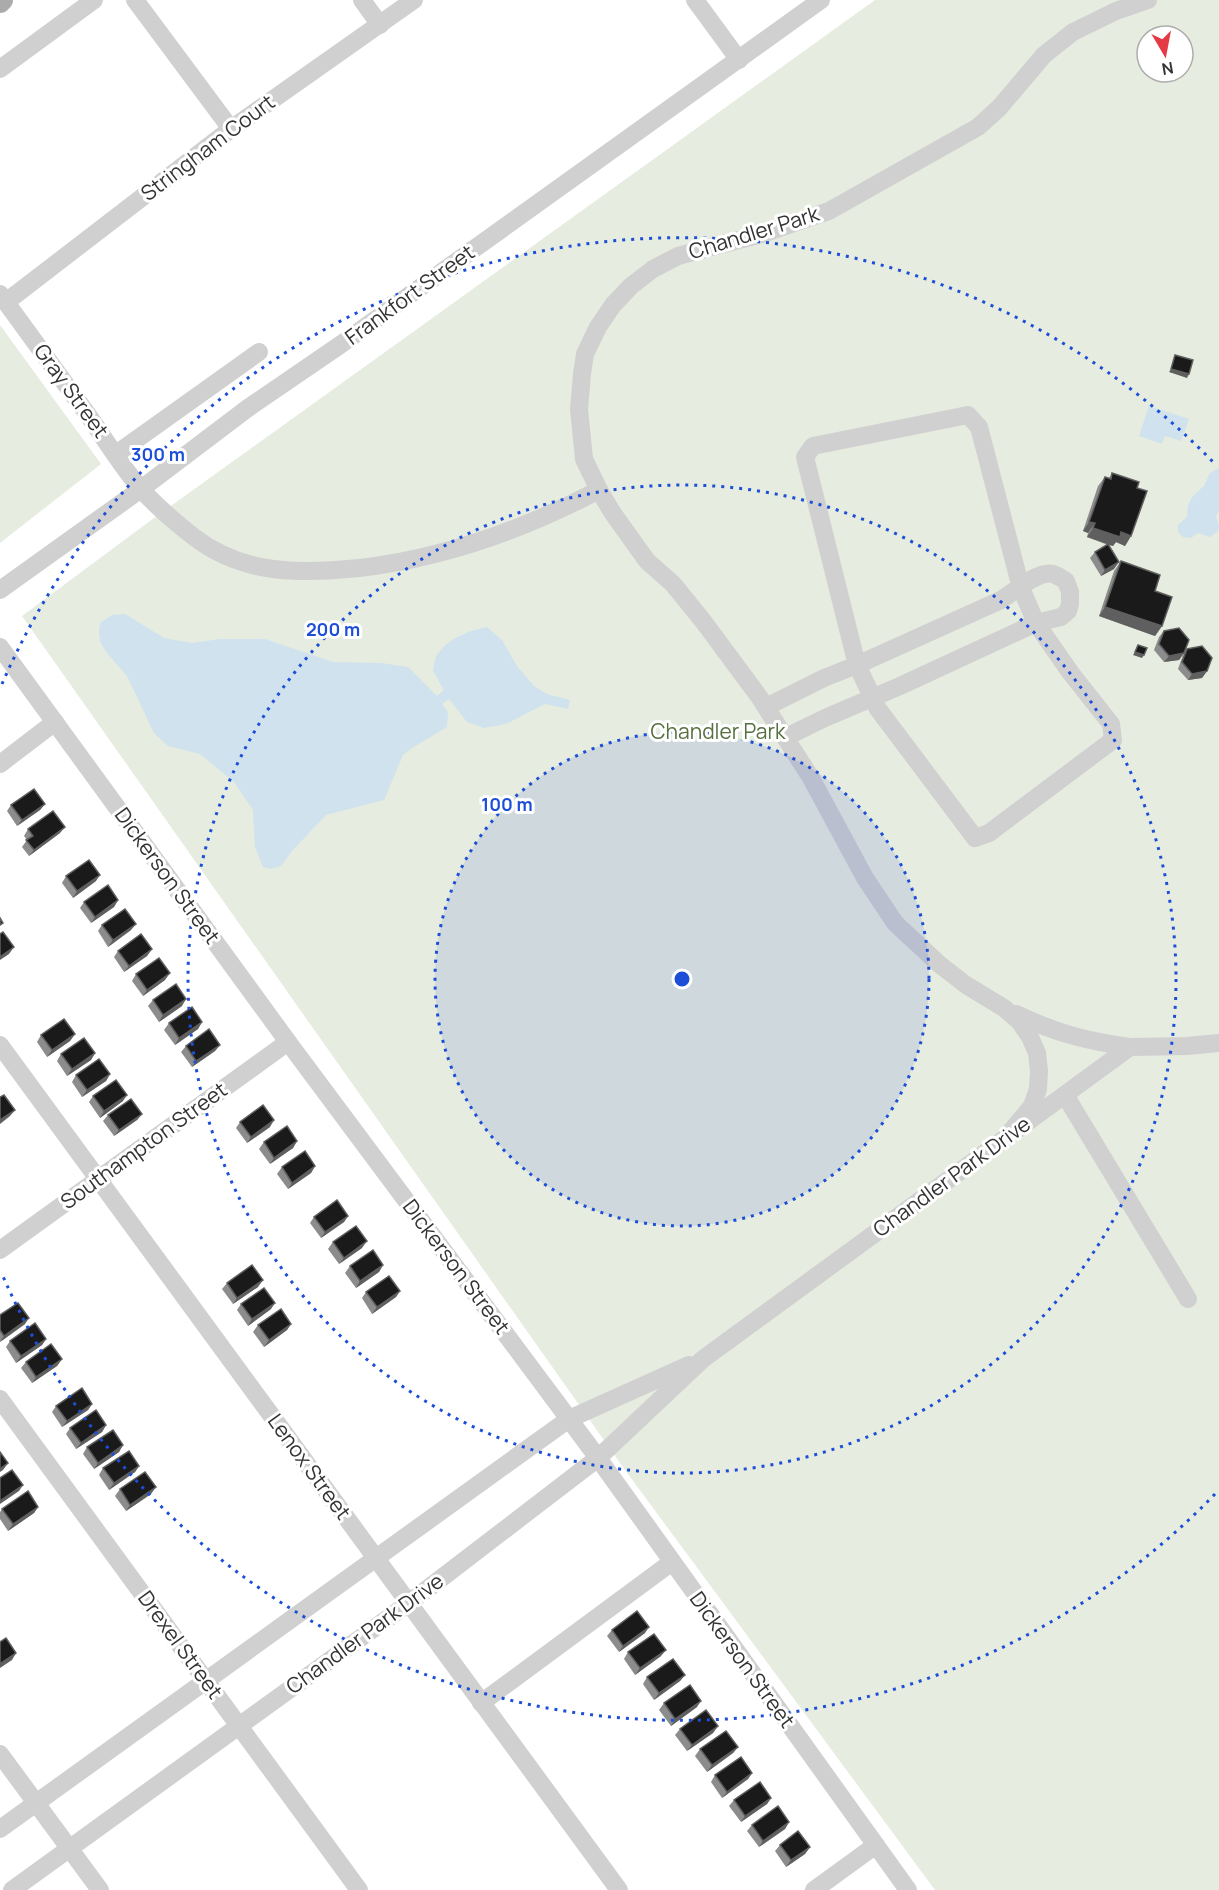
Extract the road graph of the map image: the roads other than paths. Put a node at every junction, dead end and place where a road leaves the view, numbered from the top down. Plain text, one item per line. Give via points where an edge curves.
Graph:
1 (94, 0) edge
2 (135, 0) edge
3 (362, 0) edge
4 (414, 0) edge
5 (694, 0) edge
6 (821, 0) edge
7 (1148, 0) edge
8 (380, 25) junction
9 (739, 60) junction
10 (0, 69) edge
11 (231, 129) junction
12 (3, 298) edge
13 (259, 352) dead end
14 (116, 454) junction
15 (141, 489) junction
16 (599, 490) junction
17 (1021, 588) junction
18 (0, 590) edge
19 (1036, 623) junction
20 (0, 647) edge
21 (857, 665) junction
22 (871, 698) junction
23 (766, 707) junction
24 (55, 722) junction
25 (786, 737) junction
26 (0, 764) edge
27 (1004, 1008) junction
28 (288, 1042) junction
29 (1219, 1043) edge
30 (0, 1045) edge
31 (1130, 1047) junction
32 (1065, 1095) junction
33 (1007, 1136) junction
34 (98, 1179) junction
35 (0, 1250) edge
36 (1188, 1299) dead end
37 (703, 1359) junction
38 (0, 1400) edge
39 (569, 1419) junction
40 (598, 1458) junction
41 (376, 1557) junction
42 (672, 1562) junction
43 (409, 1603) junction
44 (206, 1680) junction
45 (481, 1703) junction
46 (239, 1726) junction
47 (0, 1754) edge
48 (36, 1803) junction
49 (0, 1829) edge
50 (876, 1845) junction
51 (69, 1848) junction
52 (12, 1890) edge
53 (100, 1890) edge
54 (359, 1890) edge
55 (619, 1890) edge
56 (814, 1890) edge
57 (908, 1890) edge

1 - 10 street
2 - 11 street
3 - 8 street
4 - 8 street, Stringham Court
5 - 9 street
6 - 9 street, Frankfort Street
7 - 16 street, Chandler Park via 1092,22 1058,43 989,118 933,153 828,211 762,234 678,256 631,286 598,327 585,354 579,409 581,445
8 - 11 street, Stringham Court
9 - 15 street, Frankfort Street via 248,408
11 - 12 street, Stringham Court
12 - 14 street, Gray Street
13 - 14 street
14 - 15 street, Gray Street
15 - 16 street via 208,547 251,566 297,572 378,565 455,549 528,524
15 - 18 street, Frankfort Street
16 - 23 street, Chandler Park via 647,561 673,584
17 - 19 street
17 - 19 street via 1034,577 1051,573 1066,581 1070,592 1068,611 1061,617
17 - 21 street
17 - 21 street via 979,427 968,415 813,446 805,457
19 - 22 street
19 - 22 street via 1111,724 1113,740 989,832 975,838
20 - 24 street, Dickerson Street
21 - 22 street
21 - 23 street
22 - 25 street
23 - 25 street, Chandler Park
24 - 26 street
24 - 28 street, Dickerson Street
25 - 27 street, Chandler Park via 865,878 895,923 966,985
27 - 31 street, Chandler Park via 1064,1035
27 - 33 street, Chandler Park via 1030,1036 1039,1071 1032,1106
28 - 34 street, Southampton Street
28 - 39 street, Dickerson Street
29 - 31 street
30 - 34 street, Lenox Street
31 - 32 street, Chandler Park Drive
32 - 33 street, Chandler Park Drive
32 - 36 street
33 - 37 street, Chandler Park Drive
34 - 35 street, Southampton Street
34 - 41 street, Lenox Street
37 - 39 street, Chandler Park Drive
37 - 40 street, Chandler Park Drive
38 - 44 street, Drexel Street
39 - 40 street, Dickerson Street
39 - 41 street, Chandler Park Drive
40 - 42 street, Dickerson Street
40 - 43 street, Chandler Park Drive
41 - 43 street, Lenox Street
41 - 44 street, Chandler Park Drive
42 - 45 street
42 - 50 street, Dickerson Street
43 - 45 street, Lenox Street
43 - 46 street, Chandler Park Drive
44 - 46 street, Drexel Street
44 - 48 street, Chandler Park Drive
45 - 55 street, Lenox Street
46 - 51 street, Chandler Park Drive
46 - 54 street, Drexel Street
47 - 48 street
48 - 49 street, Chandler Park Drive
48 - 51 street
50 - 56 street
50 - 57 street, Dickerson Street
51 - 52 street, Chandler Park Drive
51 - 53 street

